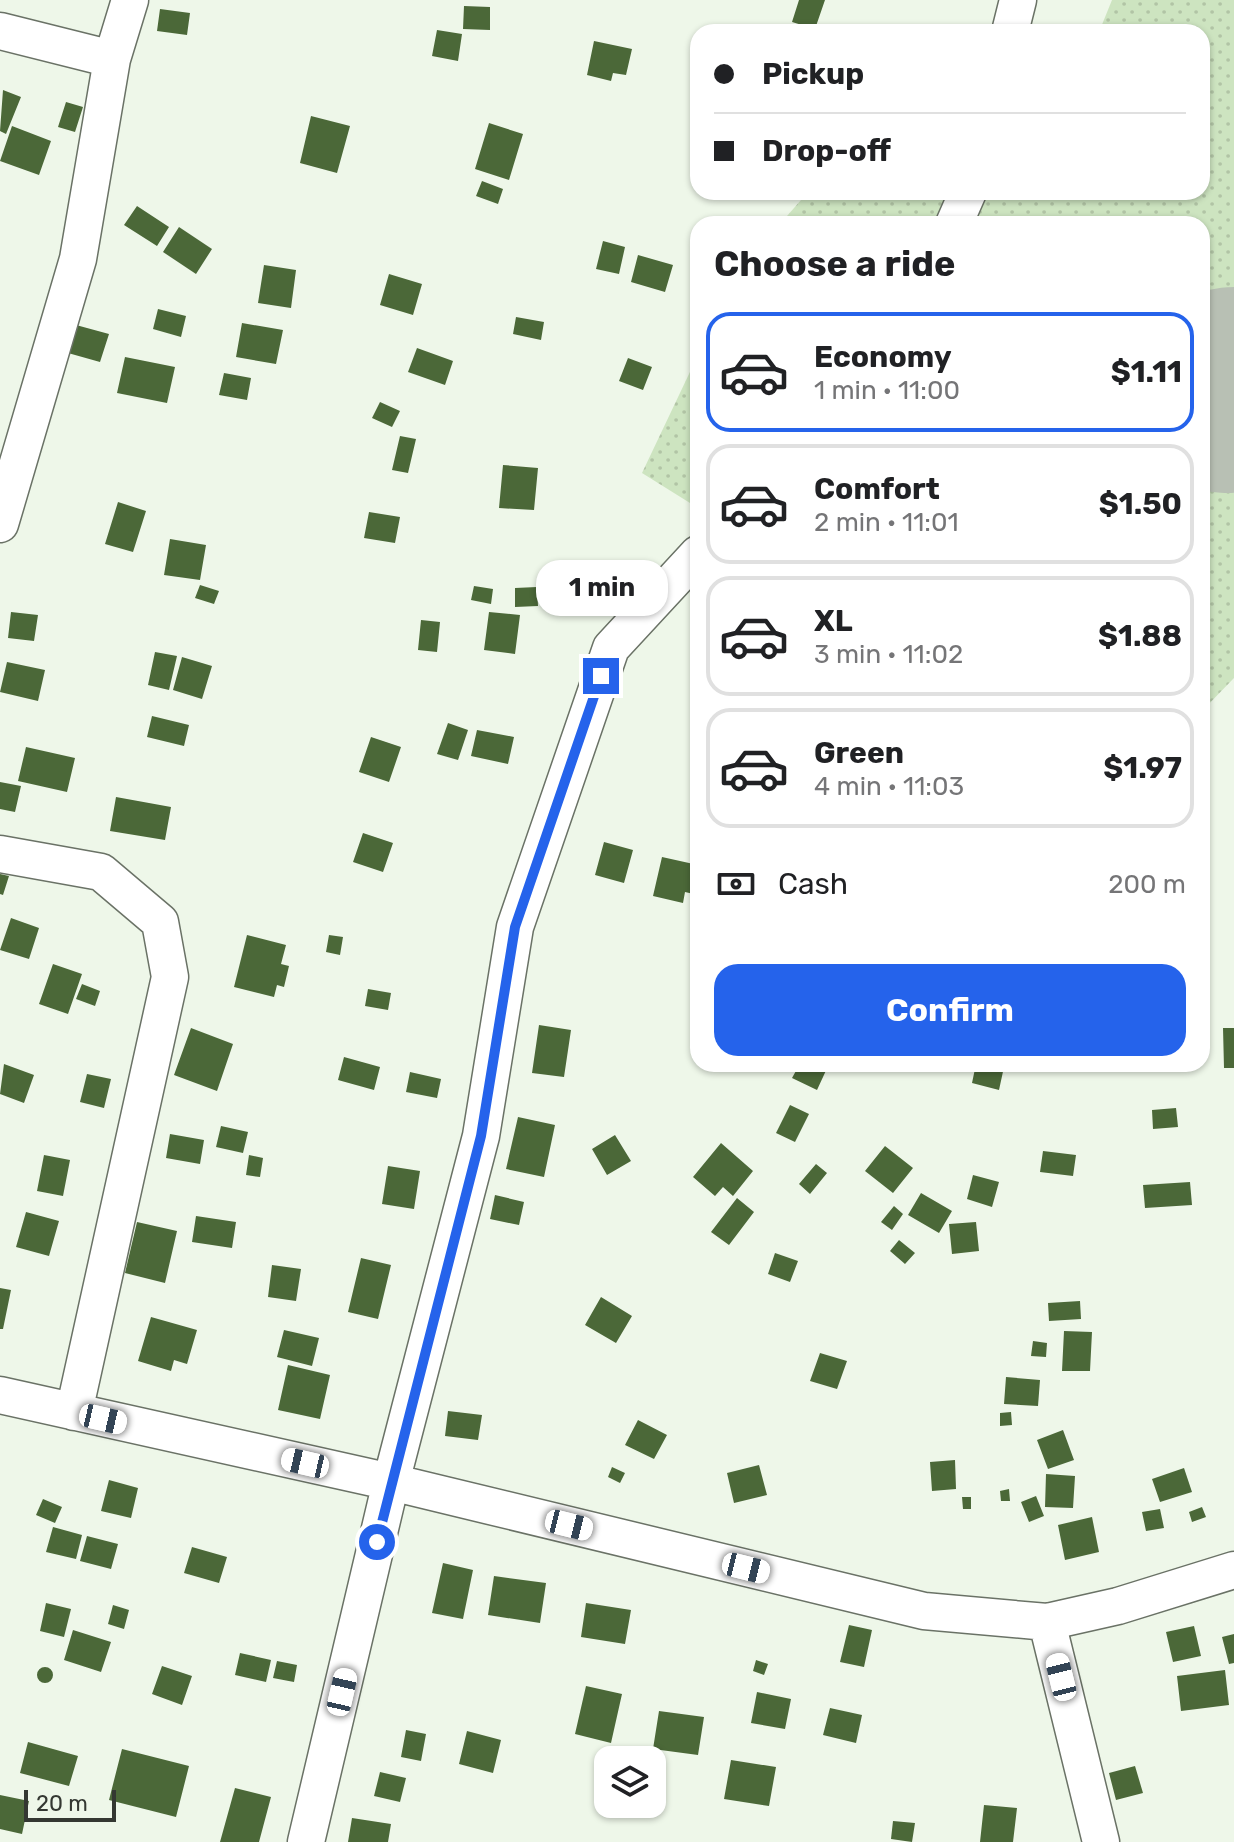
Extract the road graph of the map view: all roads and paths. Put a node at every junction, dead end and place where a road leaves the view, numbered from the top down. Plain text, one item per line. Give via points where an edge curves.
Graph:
1 (130, 0) edge
2 (1018, 0) edge
3 (1012, 24) edge
4 (0, 31) edge
5 (112, 59) junction
6 (2, 512) edge
7 (690, 563) edge
8 (0, 854) edge
9 (0, 1396) edge
10 (74, 1412) junction
11 (391, 1482) junction
12 (1234, 1570) edge
13 (1047, 1622) junction
14 (306, 1842) edge
15 (1101, 1842) edge

1 - 5 street
2 - 3 street
4 - 5 street
5 - 6 street via 78,259
7 - 11 street via 611,648 515,927 481,1136
8 - 10 street via 101,872 160,922 170,977
9 - 10 street
10 - 11 street
11 - 13 street via 924,1611
11 - 14 street
12 - 13 street
13 - 15 street

